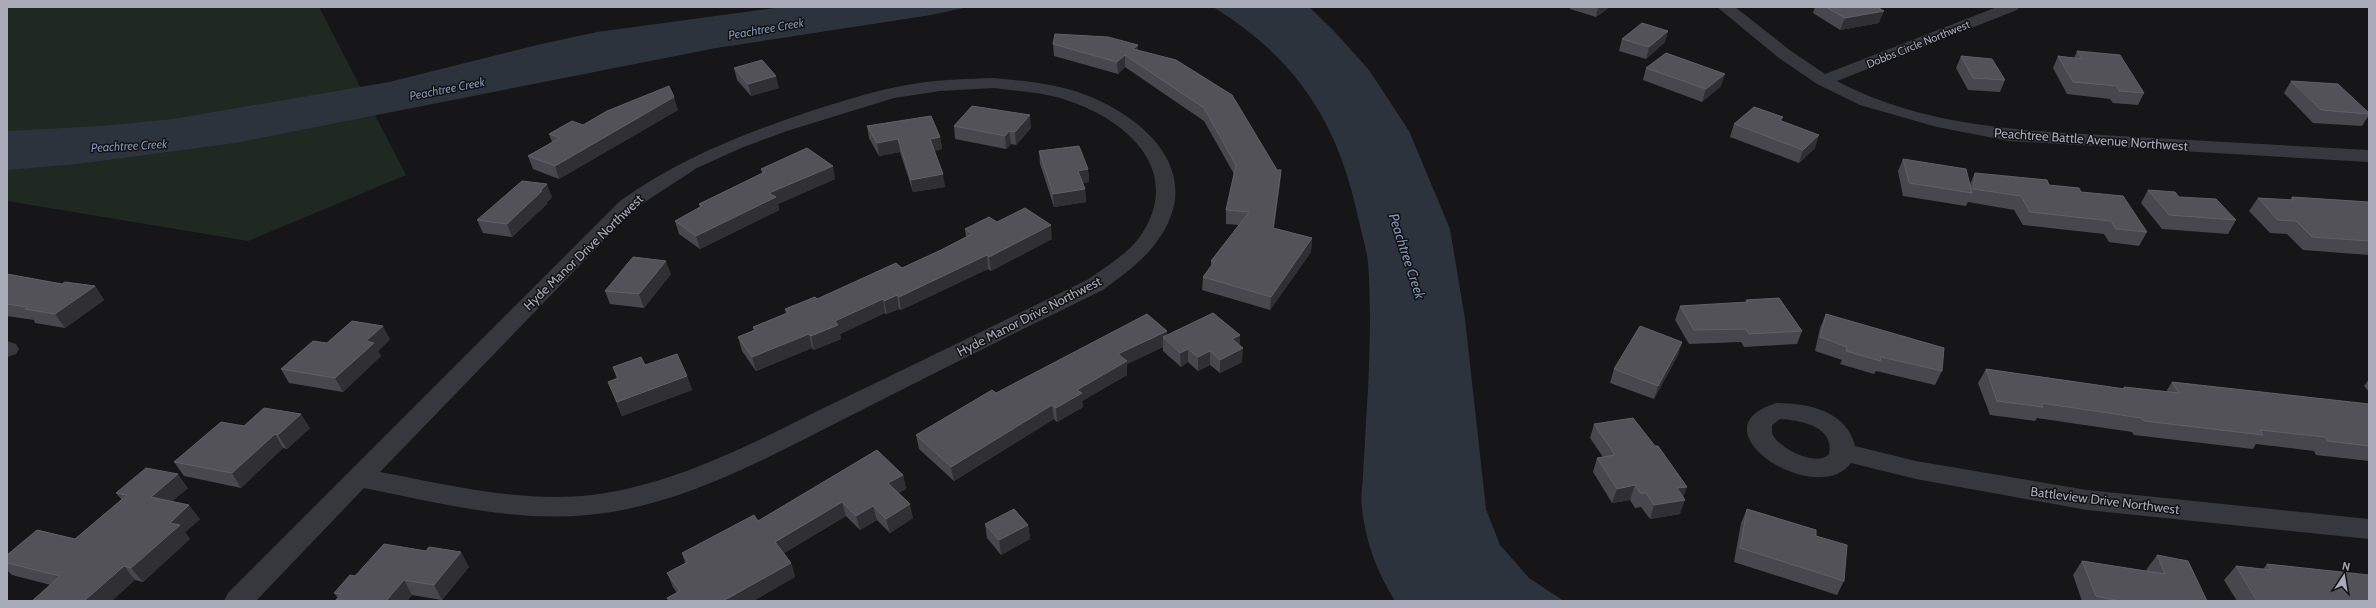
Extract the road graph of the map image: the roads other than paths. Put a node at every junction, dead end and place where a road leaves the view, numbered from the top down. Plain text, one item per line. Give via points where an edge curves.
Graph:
1 (1725, 7) edge
2 (2011, 7) edge
3 (1824, 80) junction
4 (2369, 156) edge
5 (1844, 452) dead end
6 (359, 478) junction
7 (2369, 529) edge
8 (238, 601) edge

1 - 3 street, Peachtree Battle Avenue Northwest via 1797,63
2 - 3 street, Dobbs Circle Northwest
3 - 4 street, Peachtree Battle Avenue Northwest via 1860,97 1903,112 1959,127 2009,135
5 - 7 street, Battleview Drive Northwest via 1916,470 2087,500
6 - 6 street, Hyde Manor Drive Northwest via 627,205 673,172 727,145 871,98 908,89 948,84 994,83 1039,88 1079,98 1112,112 1137,129 1154,148 1164,168 1167,191 1161,216 1147,240 1125,263 1095,284 694,480 660,491 591,505 527,507 490,503
6 - 8 street, Hyde Manor Drive Northwest

